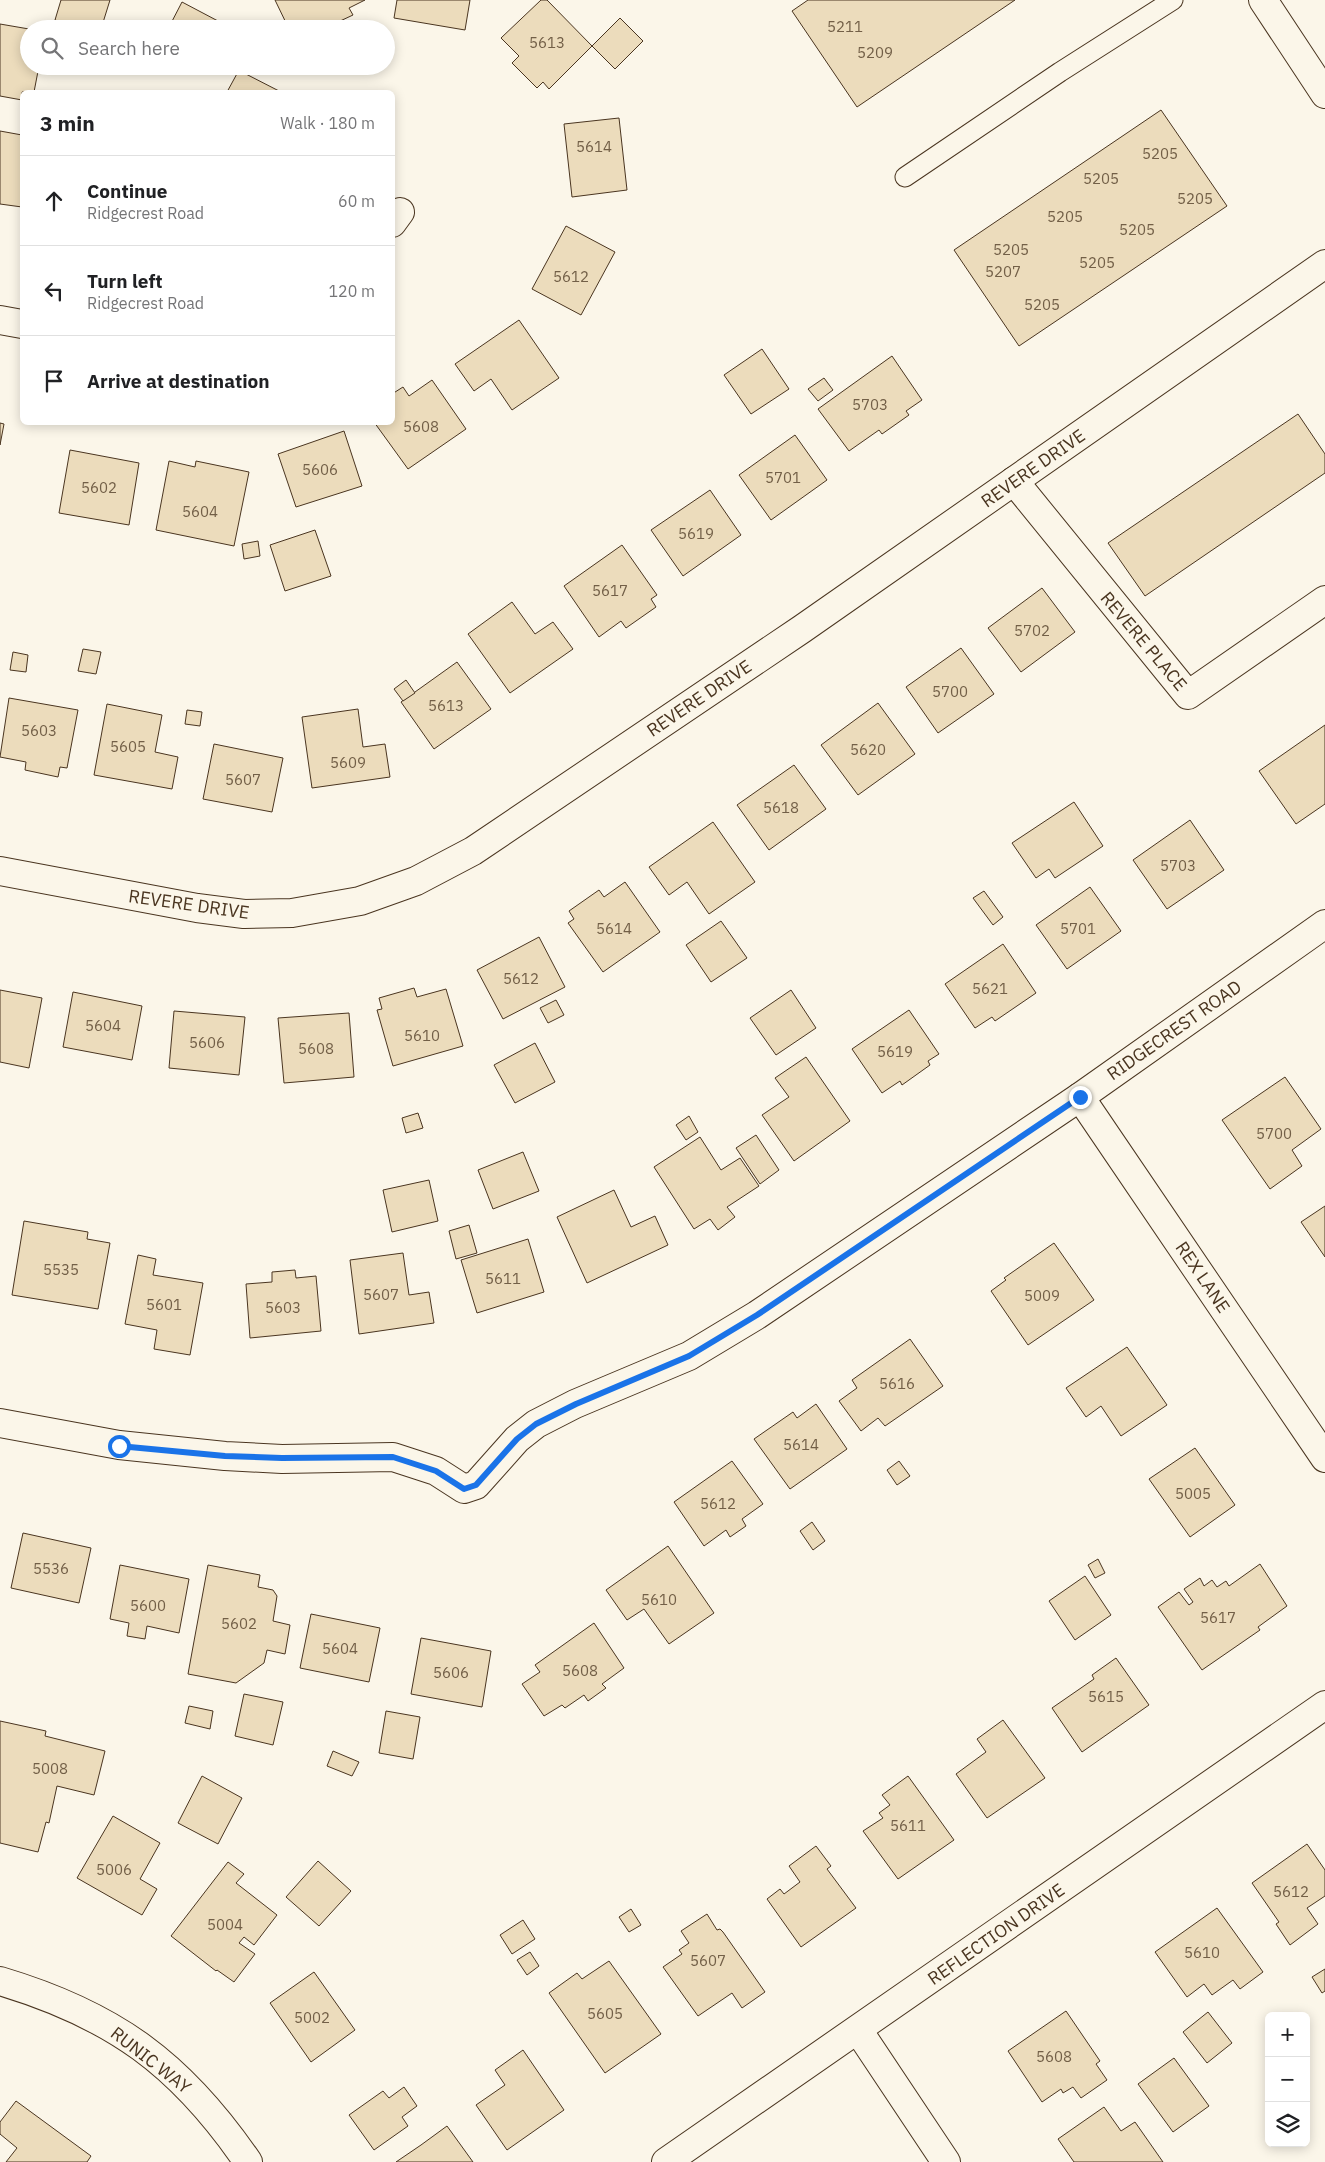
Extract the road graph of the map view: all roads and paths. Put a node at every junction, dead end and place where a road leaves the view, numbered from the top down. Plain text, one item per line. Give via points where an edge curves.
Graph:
1 (1173, 0) edge
2 (1262, 0) edge
3 (1325, 94) edge
4 (905, 177) dead end
5 (1325, 264) edge
6 (0, 320) edge
7 (20, 324) edge
8 (1014, 481) junction
9 (1325, 600) edge
10 (0, 871) edge
11 (1325, 924) edge
12 (1080, 1097) junction
13 (0, 1423) edge
14 (1325, 1458) edge
15 (1325, 1705) edge
16 (0, 1981) edge
17 (858, 2030) junction
18 (248, 2162) edge
19 (666, 2162) edge
20 (946, 2162) edge

1 - 4 lane
2 - 3 street
5 - 8 street, REVERE DRIVE
6 - 7 street
8 - 9 street, REVERE PLACE via 1188,695
8 - 10 street, REVERE DRIVE via 802,629 489,840 416,881 360,901 292,913 244,914
11 - 12 street, RIDGECREST ROAD
12 - 13 street, RIDGECREST ROAD via 757,1315 689,1356 536,1424 517,1439 476,1485 464,1489 436,1471 393,1457 225,1456 119,1446
12 - 14 street, REX LANE
15 - 17 street, REFLECTION DRIVE
16 - 18 street, RUNIC WAY via 45,1994 89,2014 130,2039 167,2067 196,2095 225,2128
17 - 19 street, REFLECTION DRIVE
17 - 20 street

